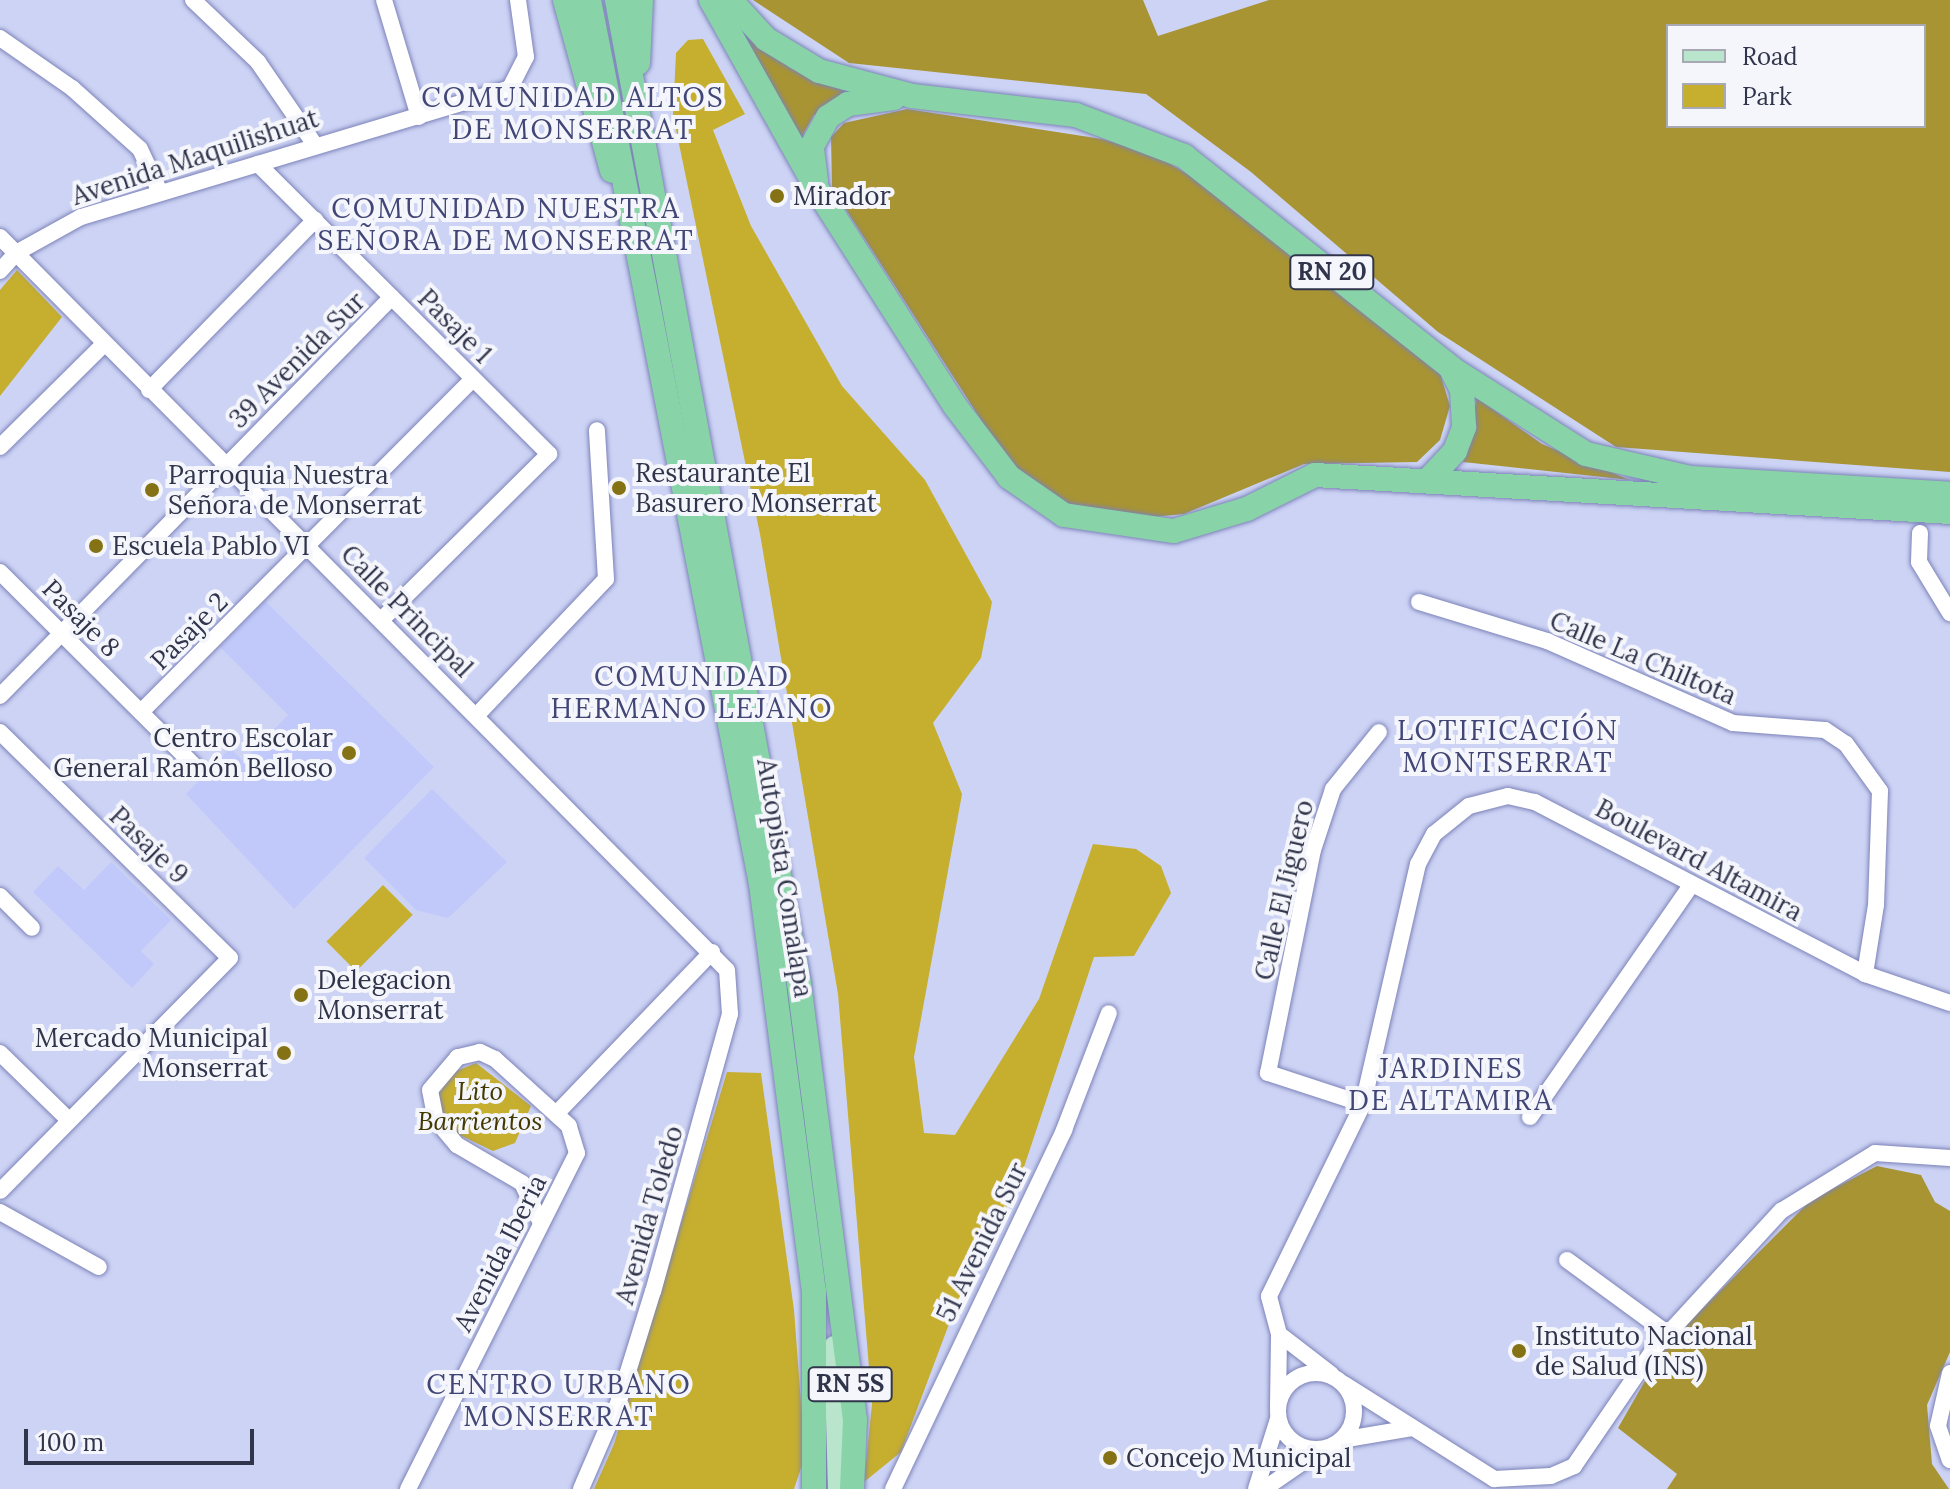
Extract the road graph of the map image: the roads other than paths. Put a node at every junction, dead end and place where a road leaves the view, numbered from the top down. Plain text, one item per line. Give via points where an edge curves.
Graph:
1 (193, 0) edge
2 (384, 0) edge
3 (518, 0) edge
4 (565, 0) edge
5 (589, 0) edge
6 (617, 0) edge
7 (641, 0) edge
8 (711, 0) edge
9 (730, 0) edge
10 (0, 38) edge
11 (636, 85) junction
12 (912, 96) junction
13 (419, 117) junction
14 (313, 142) junction
15 (258, 164) junction
16 (159, 190) junction
17 (818, 191) junction
18 (315, 220) junction
19 (634, 232) junction
20 (0, 237) edge
21 (16, 253) junction
22 (0, 271) edge
23 (392, 297) junction
24 (104, 344) junction
25 (1451, 368) junction
26 (473, 379) junction
27 (149, 390) junction
28 (597, 430) dead end
29 (0, 447) edge
30 (226, 466) junction
31 (1430, 478) junction
32 (1950, 494) edge
33 (1950, 512) edge
34 (1920, 533) dead end
35 (307, 546) junction
36 (0, 572) edge
37 (1419, 602) dead end
38 (1950, 613) edge
39 (381, 620) junction
40 (62, 633) junction
41 (0, 696) edge
42 (141, 712) junction
43 (477, 715) junction
44 (0, 732) edge
45 (1379, 732) dead end
46 (195, 766) dead end
47 (1691, 885) junction
48 (0, 896) edge
49 (32, 928) dead end
50 (712, 952) junction
51 (1865, 974) junction
52 (1950, 1003) edge
53 (1109, 1013) dead end
54 (0, 1053) edge
55 (1363, 1104) junction
56 (556, 1114) junction
57 (1530, 1117) dead end
58 (69, 1120) junction
59 (1950, 1158) edge
60 (0, 1191) edge
61 (0, 1212) edge
62 (541, 1223) junction
63 (1567, 1260) dead end
64 (99, 1267) dead end
65 (838, 1278) junction
66 (1279, 1334) junction
67 (1668, 1334) junction
68 (1950, 1373) edge
69 (1340, 1381) junction
70 (1278, 1412) junction
71 (1412, 1428) junction
72 (1341, 1440) junction
73 (1322, 1449) junction
74 (1950, 1460) edge
75 (408, 1489) edge
76 (581, 1489) edge
77 (814, 1489) edge
78 (838, 1489) edge
79 (852, 1489) edge
80 (893, 1489) edge
81 (1256, 1489) edge
82 (1264, 1489) edge

1 - 14 street via 258,62
2 - 13 street
3 - 13 street, Avenida Maquilishuat via 526,57 518,81
4 - 19 highway
5 - 19 highway, Autopista Comalapa
6 - 11 highway, Autopista Comalapa
7 - 11 highway
8 - 17 highway
9 - 12 highway, RN 20 via 746,22 806,66
10 - 16 street via 72,88 140,149
11 - 65 highway, Autopista Comalapa via 799,983
12 - 17 highway via 860,101 828,117 812,146
12 - 25 highway, RN 20 via 1076,115 1165,146
13 - 14 street, Avenida Maquilishuat
14 - 15 street, Avenida Maquilishuat
15 - 16 street, Avenida Maquilishuat
15 - 18 street, Pasaje 1
16 - 21 street, Avenida Maquilishuat via 81,217
17 - 31 highway via 987,452 1047,508 1111,527 1174,531 1247,509 1315,475
18 - 23 street, Pasaje 1
18 - 27 street
19 - 77 highway, Autopista Comalapa via 761,884 814,1291
20 - 21 street, Calle Principal
21 - 22 street, Avenida Maquilishuat
21 - 24 street, Calle Principal
23 - 26 street, Pasaje 1
23 - 30 street, 39 Avenida Sur
24 - 27 street, Calle Principal
24 - 29 street
25 - 31 highway via 1462,390 1464,427 1455,451
25 - 32 highway, RN 20 via 1550,436 1622,465 1691,478
26 - 35 street, Pasaje 2
26 - 39 street, Pasaje 1 via 549,454
27 - 30 street, Calle Principal
28 - 43 street via 606,579
30 - 35 street, Calle Principal
30 - 40 street, 39 Avenida Sur
31 - 33 highway
34 - 38 street via 1919,562
35 - 39 street, Calle Principal
35 - 42 street, Pasaje 2
36 - 40 street, Pasaje 8
37 - 51 street, Calle La Chiltota via 1547,641 1733,723 1825,730 1846,744 1880,791 1876,905
39 - 43 street, Calle Principal
40 - 41 street, 39 Avenida Sur
40 - 42 street, Pasaje 8
42 - 46 street, Pasaje 8
43 - 50 street, Calle Principal
44 - 58 street, Pasaje 9 via 230,958
45 - 55 street, Calle El Jiguero via 1333,789 1313,850 1268,1073
47 - 51 street, Boulevard Altamira
47 - 55 street, Boulevard Altamira via 1523,798 1478,801 1456,815 1434,834 1412,881
47 - 57 street
48 - 49 street
50 - 56 street
50 - 76 street, Avenida Toledo via 732,983 730,1014 631,1367
51 - 52 street, Boulevard Altamira
53 - 80 street, 51 Avenida Sur via 1064,1130
54 - 58 street
55 - 66 street, Boulevard Altamira via 1321,1202 1278,1271 1269,1296
56 - 62 street, Avenida Iberia via 572,1130 577,1153
56 - 62 street, Avenida Iberia via 483,1053 450,1061 430,1090 443,1131 522,1183
58 - 60 street
59 - 67 street via 1875,1153 1781,1211
61 - 64 street
62 - 75 street, Avenida Iberia
63 - 67 street
65 - 78 main road
65 - 79 highway, RN 5S via 855,1420
66 - 69 street
66 - 70 street, Boulevard Altamira
67 - 71 street via 1574,1466 1551,1476 1494,1479
68 - 74 street via 1938,1426
69 - 70 street via 1298,1377
69 - 71 street
69 - 72 street via 1355,1413
70 - 73 street via 1293,1441
70 - 81 street, Boulevard Altamira
71 - 72 street
72 - 73 street
73 - 82 street

